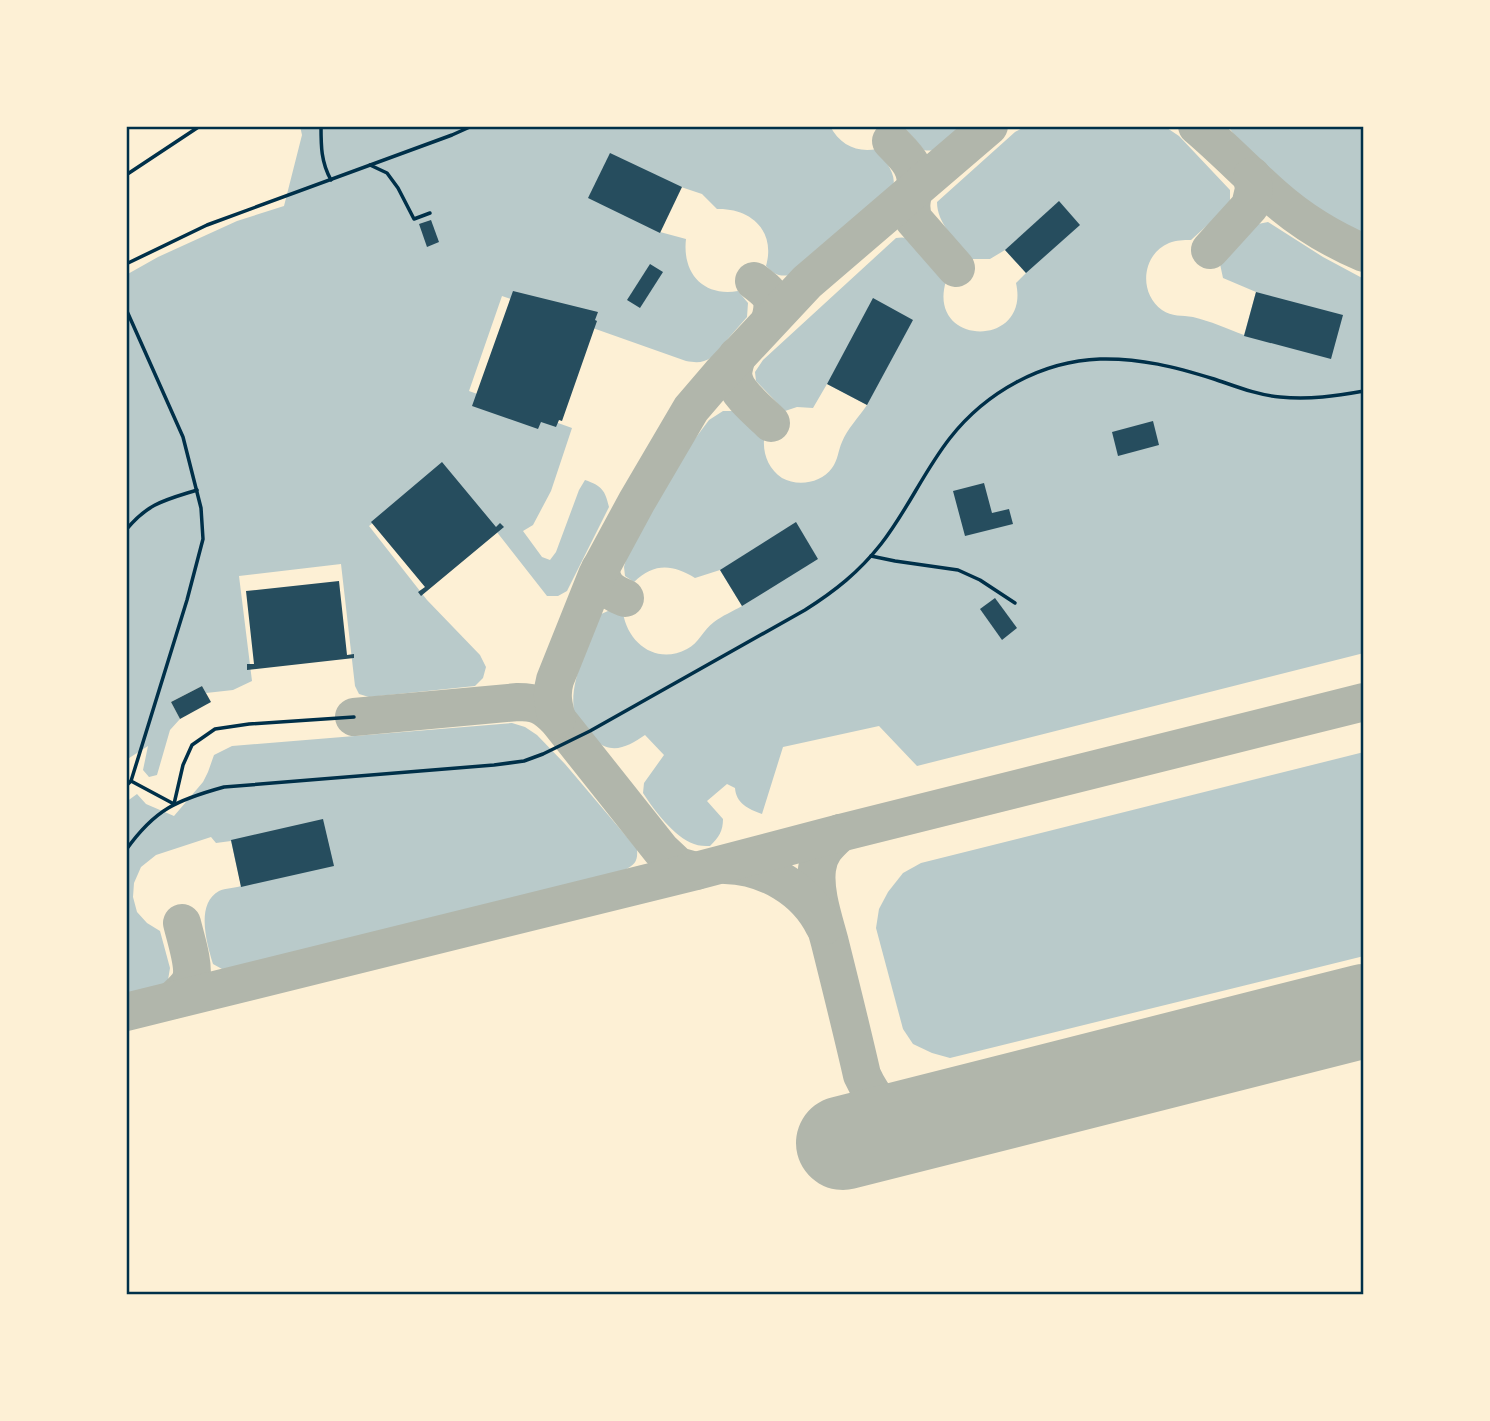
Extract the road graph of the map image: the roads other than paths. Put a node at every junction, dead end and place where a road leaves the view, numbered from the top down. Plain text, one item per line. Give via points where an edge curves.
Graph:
1 (200, 126) edge
2 (321, 126) edge
3 (472, 126) edge
4 (370, 165) junction
5 (126, 175) edge
6 (331, 180) junction
7 (430, 213) dead end
8 (126, 264) edge
9 (126, 309) edge
10 (1364, 391) edge
11 (197, 490) junction
12 (126, 530) edge
13 (871, 556) junction
14 (1015, 603) dead end
15 (354, 717) dead end
16 (131, 781) junction
17 (126, 786) edge
18 (174, 804) junction
19 (126, 850) edge

1 - 5 lane
2 - 6 lane via 321,148
3 - 4 lane
4 - 6 lane
4 - 7 lane via 387,173 414,219
6 - 8 lane via 207,225
9 - 11 lane via 183,437
10 - 13 lane via 1279,397 1160,363 1125,358 1088,359 1036,372 995,395 950,437
11 - 12 lane via 161,502 139,515
11 - 16 lane via 203,538
13 - 14 lane via 958,570
13 - 18 lane via 835,591 806,610 590,731 524,761 224,786
15 - 18 lane via 215,729 192,745
16 - 17 lane
16 - 18 lane
18 - 19 lane via 140,830

